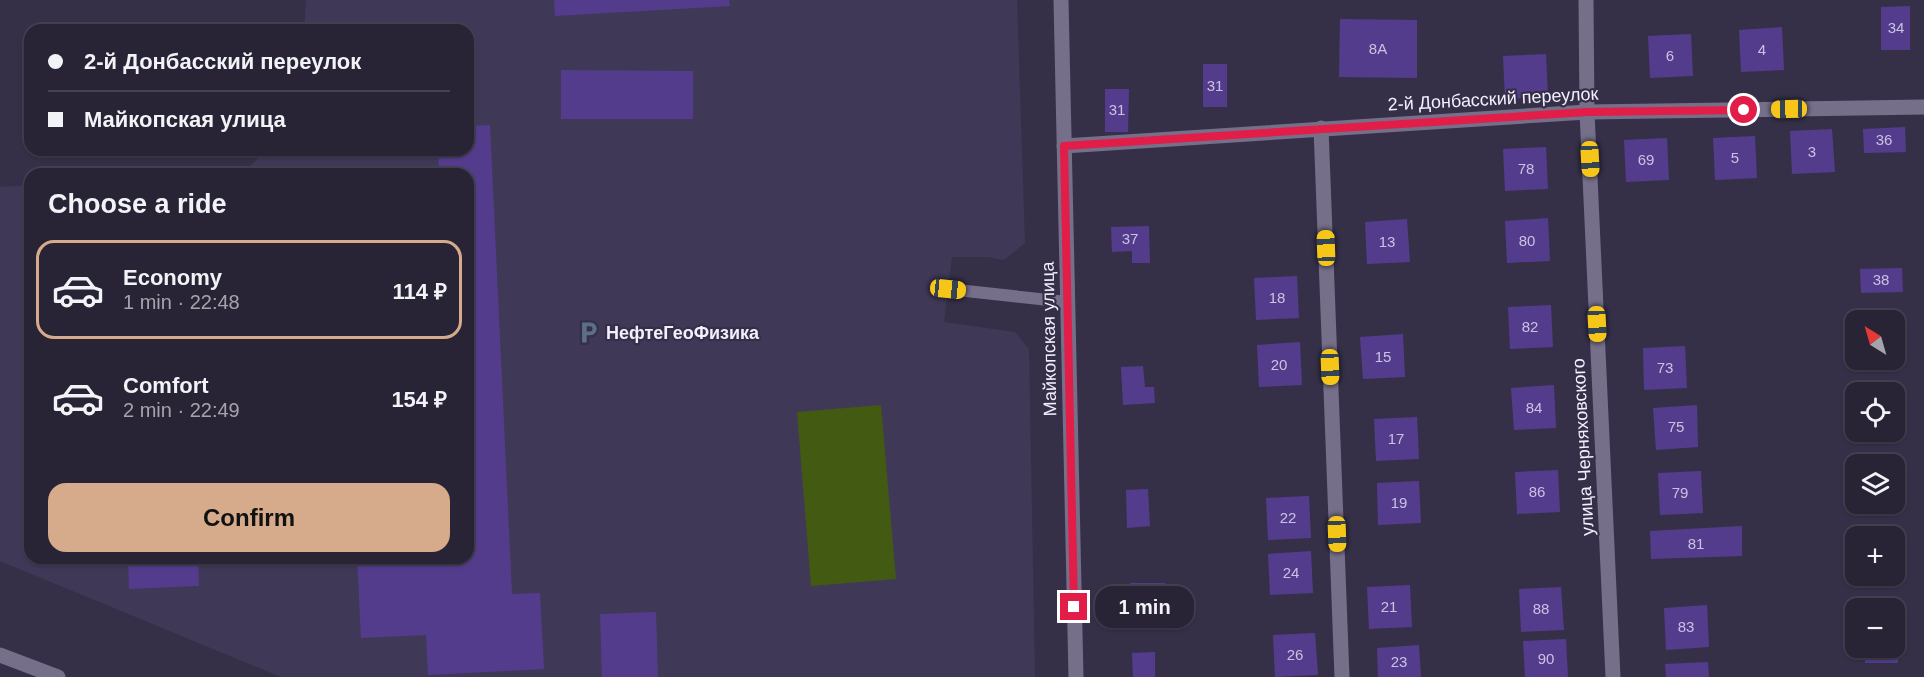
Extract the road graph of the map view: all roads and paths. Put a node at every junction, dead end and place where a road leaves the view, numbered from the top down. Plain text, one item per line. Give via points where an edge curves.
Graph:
1 (1061, 0) edge
2 (1586, 0) edge
3 (1924, 107) edge
4 (1587, 112) junction
5 (1321, 128) junction
6 (1064, 146) junction
7 (948, 289) dead end
8 (1068, 302) junction
9 (0, 655) edge
10 (58, 677) edge
11 (1076, 677) edge
12 (1342, 677) edge
13 (1613, 677) edge

1 - 6 street, Майкопская улица
2 - 4 street, улица Черняховского
3 - 4 street, 2-й Донбасский переулок
4 - 5 street, 2-й Донбасский переулок
4 - 13 street, улица Черняховского
5 - 6 street, 2-й Донбасский переулок
5 - 12 street
6 - 8 street, Майкопская улица
7 - 8 lane
8 - 11 street, Майкопская улица
9 - 10 street

